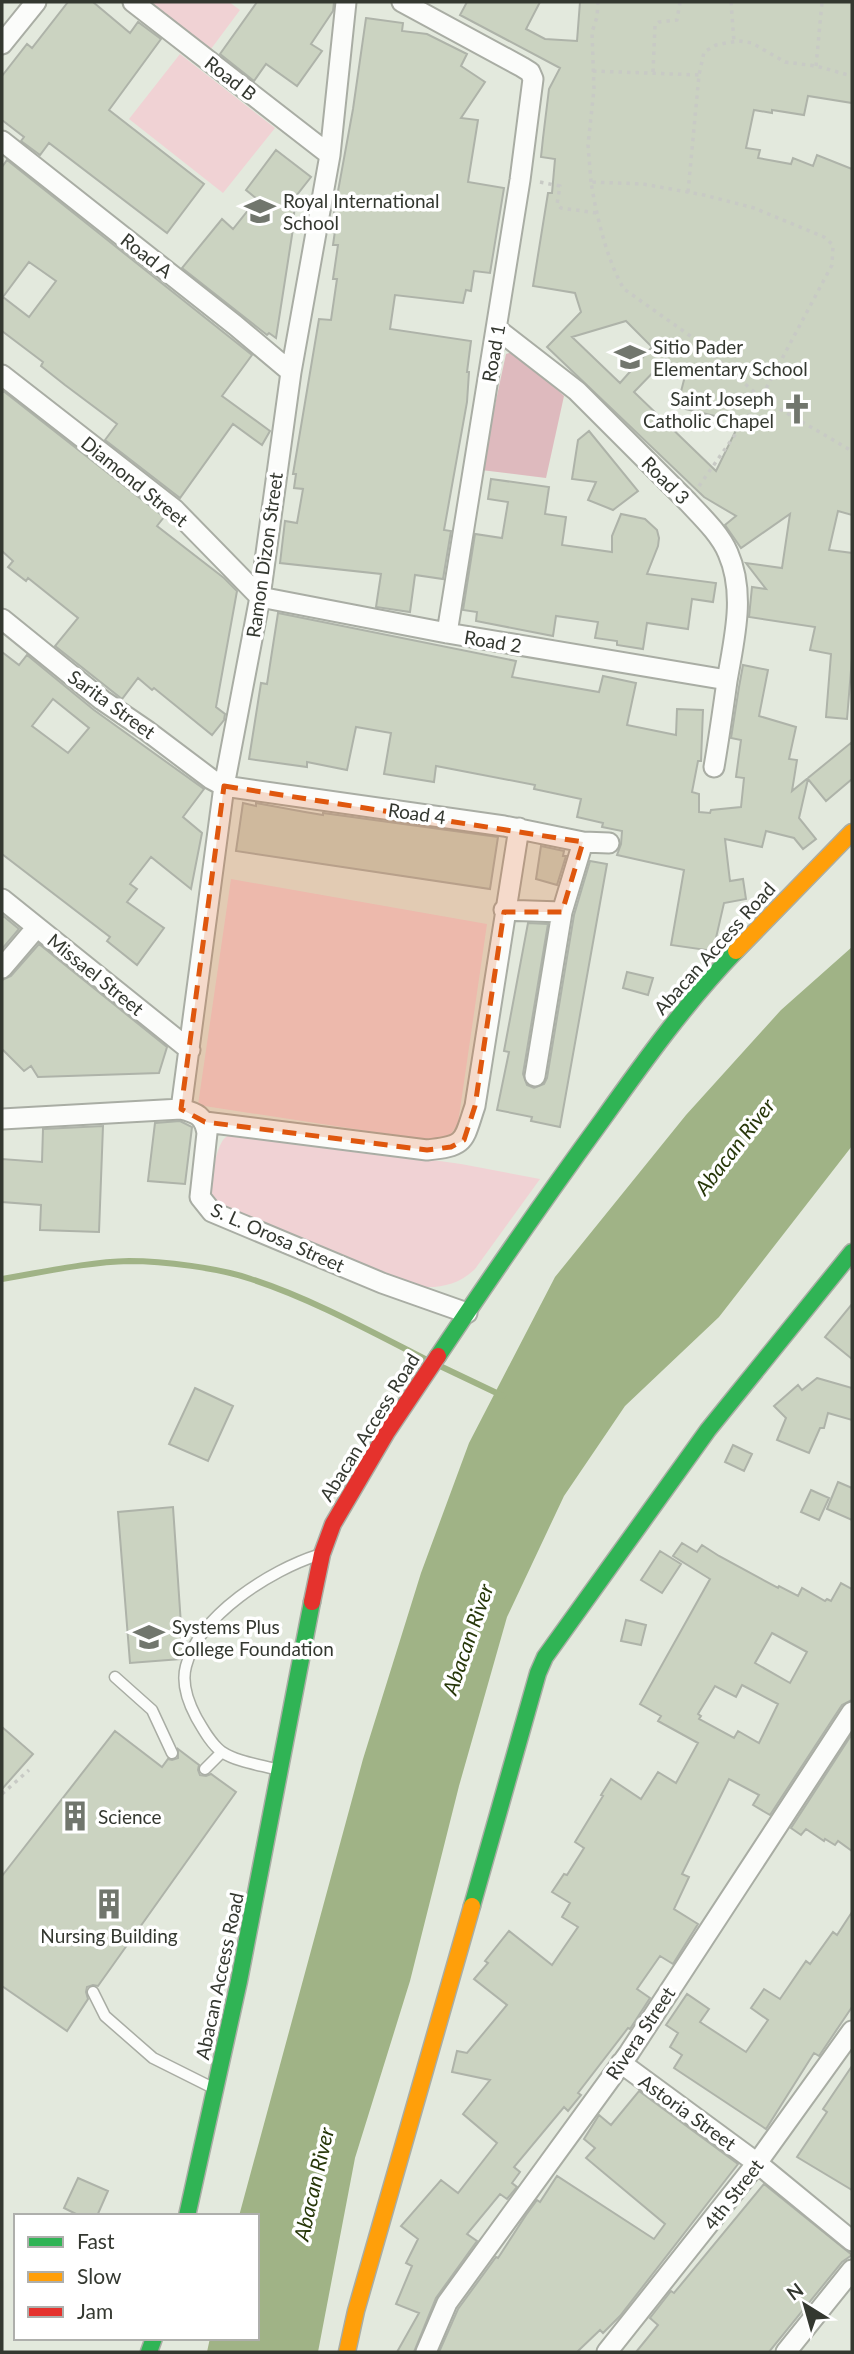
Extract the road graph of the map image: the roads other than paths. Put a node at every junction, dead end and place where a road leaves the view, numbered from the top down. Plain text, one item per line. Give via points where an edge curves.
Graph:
1 (36, 2) edge
2 (132, 2) edge
3 (346, 2) edge
4 (402, 2) edge
5 (2, 44) edge
6 (2, 141) edge
7 (330, 155) junction
8 (497, 329) junction
9 (291, 372) junction
10 (2, 375) edge
11 (260, 597) junction
12 (2, 619) edge
13 (447, 634) junction
14 (727, 680) junction
15 (714, 767) dead end
16 (224, 786) junction
17 (519, 828) junction
18 (852, 832) edge
19 (583, 842) junction
20 (609, 843) dead end
21 (2, 898) edge
22 (504, 910) junction
23 (562, 912) junction
24 (37, 927) junction
25 (2, 968) edge
26 (190, 1050) junction
27 (535, 1076) dead end
28 (181, 1109) junction
29 (2, 1119) edge
30 (205, 1122) junction
31 (852, 1252) edge
32 (467, 1313) junction
33 (322, 1554) junction
34 (115, 1677) dead end
35 (852, 1712) edge
36 (222, 1752) junction
37 (172, 1753) dead end
38 (205, 1769) dead end
39 (281, 1771) junction
40 (93, 1992) dead end
41 (852, 2031) edge
42 (621, 2063) junction
43 (217, 2090) junction
44 (757, 2163) junction
45 (187, 2214) edge
46 (852, 2241) edge
47 (852, 2270) edge
48 (347, 2352) edge
49 (426, 2352) edge
50 (607, 2352) edge
51 (786, 2352) edge

1 - 5 street
2 - 7 street, Road B
3 - 7 street, Ramon Dizon Street
4 - 8 street, Road 1 via 530,72 533,79
6 - 9 street, Road A
7 - 9 street, Ramon Dizon Street
8 - 13 street, Road 1
8 - 14 street, Road 3 via 577,391 706,521 727,550 735,571 736,625
9 - 11 street, Ramon Dizon Street
10 - 11 street, Diamond Street via 174,509
11 - 13 street, Road 2
11 - 16 street, Ramon Dizon Street
12 - 16 street, Sarita Street via 102,700
13 - 14 street, Road 2
14 - 15 street, Road 3
16 - 17 street, Road 4
16 - 26 street, Ramon Dizon Street
17 - 19 street, Road 4
17 - 22 street
18 - 32 street, Abacan Access Road via 701,988 520,1233
19 - 20 street, Road 4
19 - 23 street
21 - 24 street, Missael Street
22 - 23 street
22 - 30 street via 475,1106 464,1140 427,1150
23 - 27 street
24 - 25 street
24 - 26 street, Missael Street
26 - 28 street, Ramon Dizon Street
28 - 29 street
28 - 30 street via 194,1112
30 - 32 street, S. L. Orosa Street via 200,1197 212,1212
31 - 48 street via 708,1430 545,1657
32 - 33 street, Abacan Access Road via 387,1432 333,1524
33 - 36 lane via 294,1563 252,1589 211,1622 195,1643 185,1667 184,1686 205,1732
33 - 39 street, Abacan Access Road
34 - 37 lane via 152,1710
35 - 42 street, Rivera Street
36 - 38 lane
36 - 39 lane
39 - 43 street, Abacan Access Road
40 - 43 lane via 105,2016 153,2057
41 - 44 street, 4th Street
42 - 44 street, Astoria Street
42 - 49 street, Rivera Street via 447,2303
43 - 45 street, Abacan Access Road
44 - 46 street, Astoria Street
44 - 50 street, 4th Street
47 - 51 street

